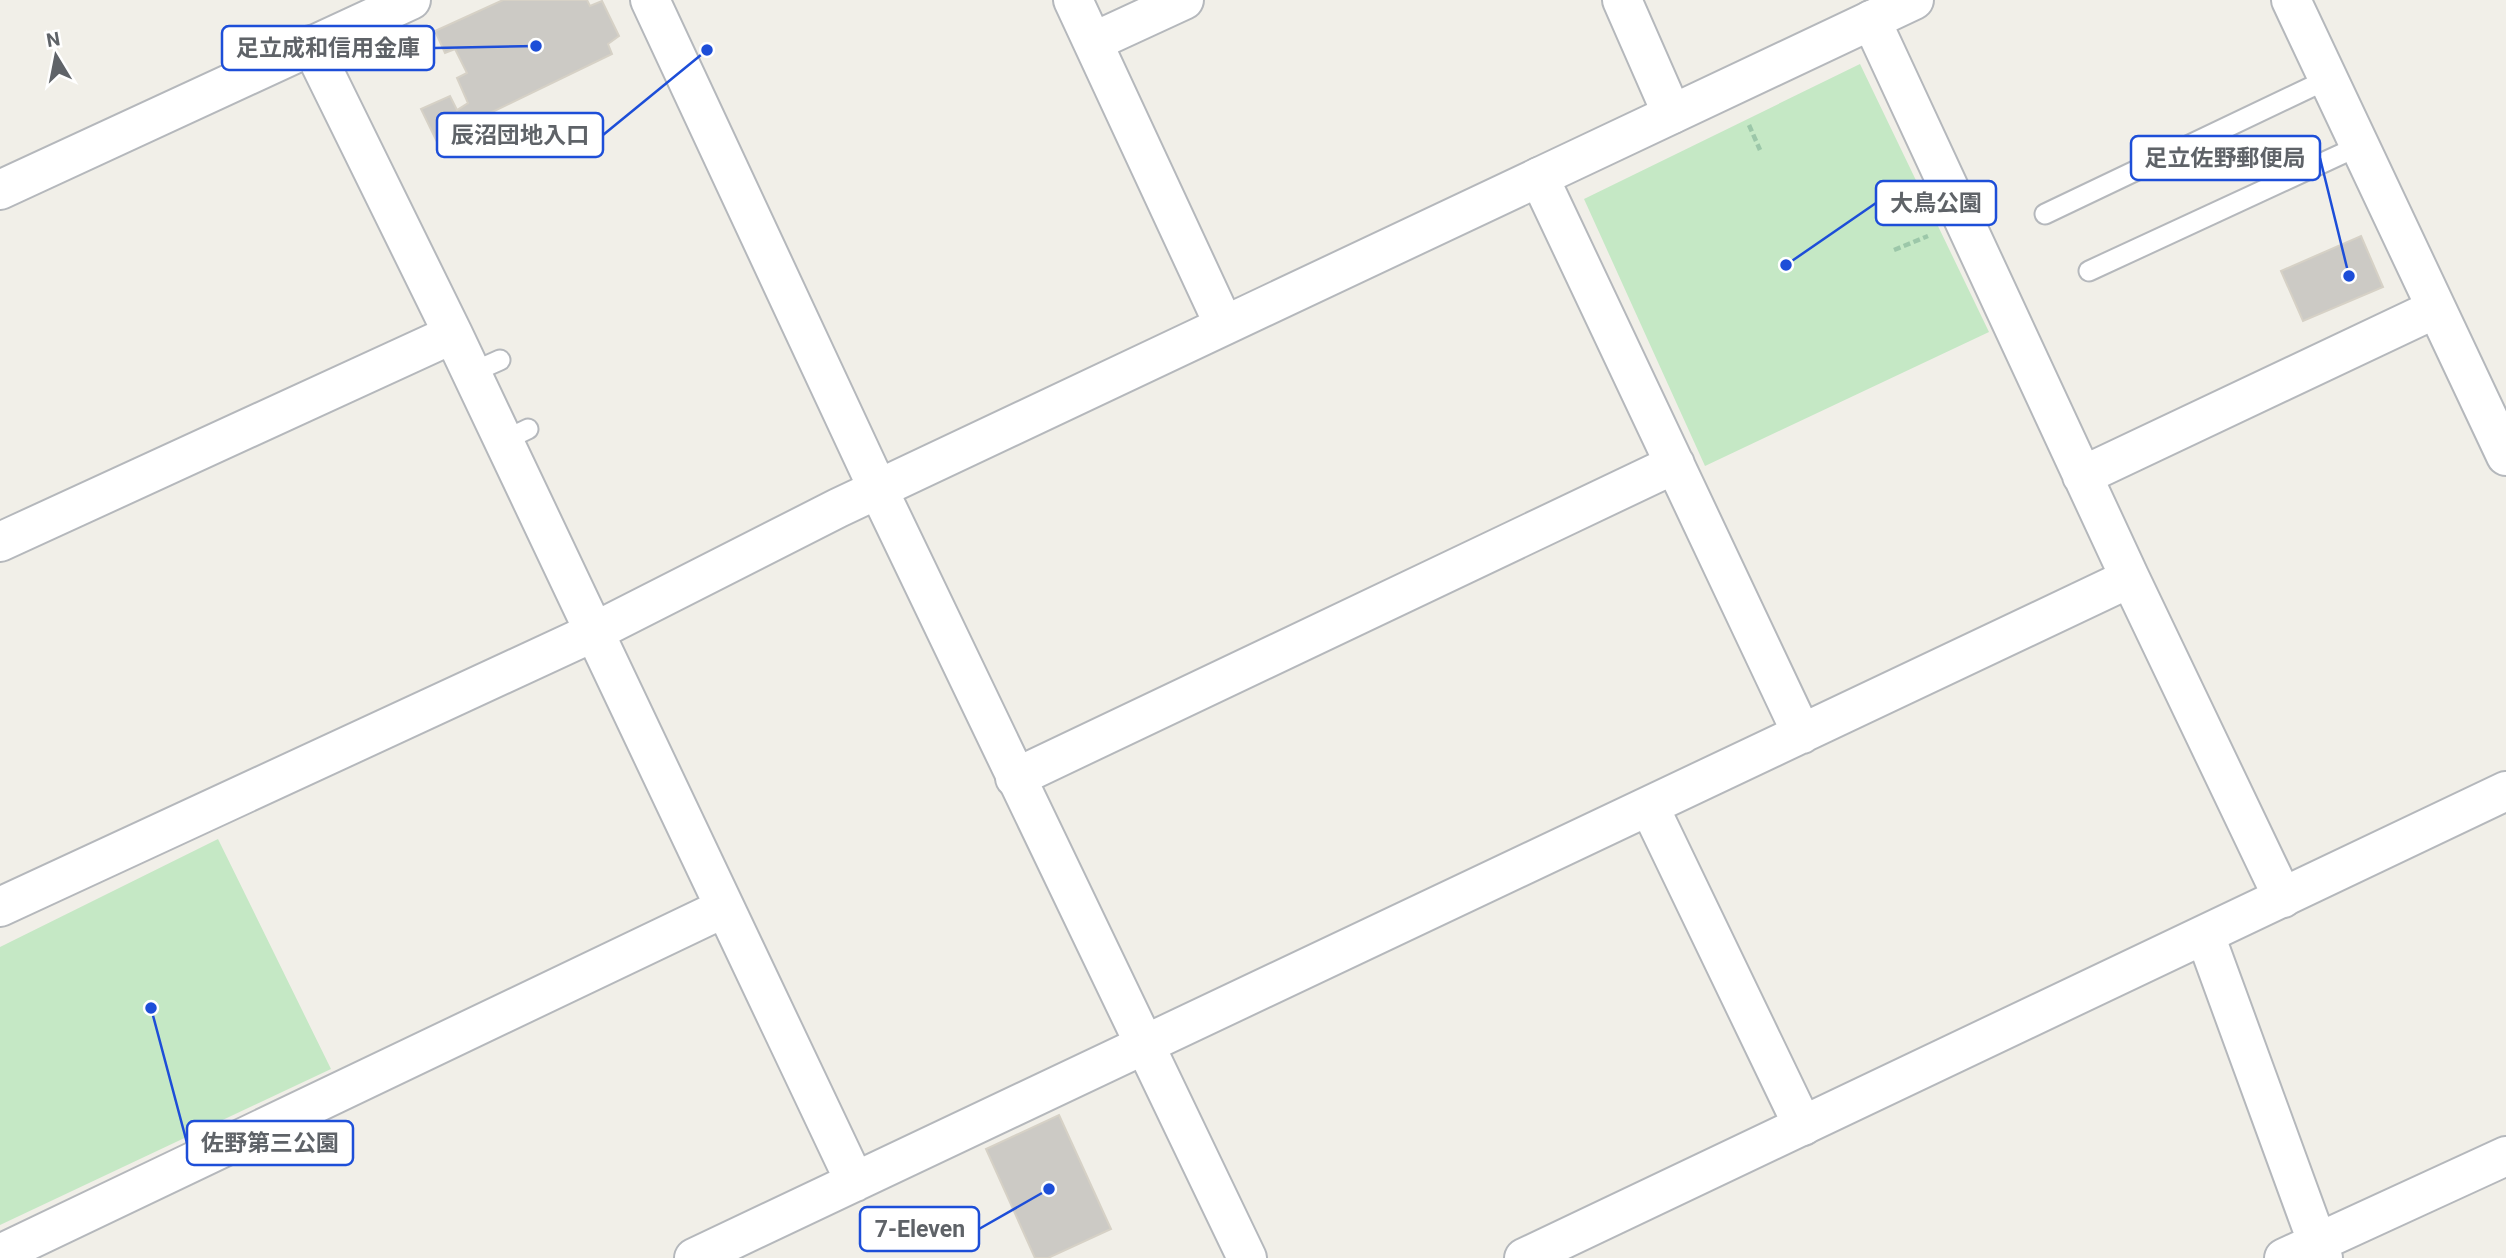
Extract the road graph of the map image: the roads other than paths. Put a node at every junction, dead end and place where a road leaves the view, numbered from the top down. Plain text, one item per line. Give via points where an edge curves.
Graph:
1 (411, 0) edge
2 (650, 0) edge
3 (1073, 0) edge
4 (1184, 0) edge
5 (1622, 0) edge
6 (1914, 0) edge
7 (2291, 0) edge
8 (1871, 20) junction
9 (1093, 42) junction
10 (311, 45) junction
11 (2328, 79) junction
12 (1672, 114) junction
13 (2359, 146) junction
14 (1539, 177) junction
15 (0, 190) edge
16 (2045, 214) dead end
17 (2089, 271) dead end
18 (2435, 309) junction
19 (1224, 325) junction
20 (453, 334) junction
21 (2506, 456) edge
22 (1675, 464) junction
23 (2082, 476) junction
24 (878, 489) junction
25 (0, 542) edge
26 (2130, 578) junction
27 (594, 632) junction
28 (1802, 734) junction
29 (1015, 778) junction
30 (2506, 791) edge
31 (1649, 806) junction
32 (2283, 898) junction
33 (0, 907) edge
34 (724, 908) junction
35 (2204, 935) junction
36 (1145, 1045) junction
37 (1802, 1126) junction
38 (2506, 1156) edge
39 (855, 1182) junction
40 (1581, 1246) edge
41 (2321, 1250) edge
42 (0, 1254) edge
43 (694, 1258) edge
44 (1247, 1258) edge
45 (1524, 1258) edge
46 (2284, 1258) edge

1 - 10 street
2 - 24 street
3 - 9 street
4 - 9 street
5 - 12 street
6 - 8 street
7 - 11 street
8 - 12 street
8 - 23 street
9 - 19 street
10 - 15 street
10 - 20 street
11 - 13 street
11 - 16 lane
12 - 14 street
13 - 17 lane
13 - 18 street
14 - 19 street
14 - 22 street
18 - 21 street
18 - 23 street
19 - 24 street
20 - 25 street
20 - 27 street via 485,367
22 - 28 street
22 - 29 street
23 - 26 street
24 - 27 street
24 - 29 street
26 - 28 street
26 - 32 street
27 - 33 street
27 - 34 street
28 - 31 street
29 - 36 street
30 - 32 street
31 - 36 street
31 - 37 street
32 - 35 street
34 - 39 street
34 - 42 street
35 - 37 street
35 - 41 street
36 - 39 street
36 - 44 street
37 - 40 street
38 - 41 street
39 - 43 street
40 - 45 street
41 - 46 street

